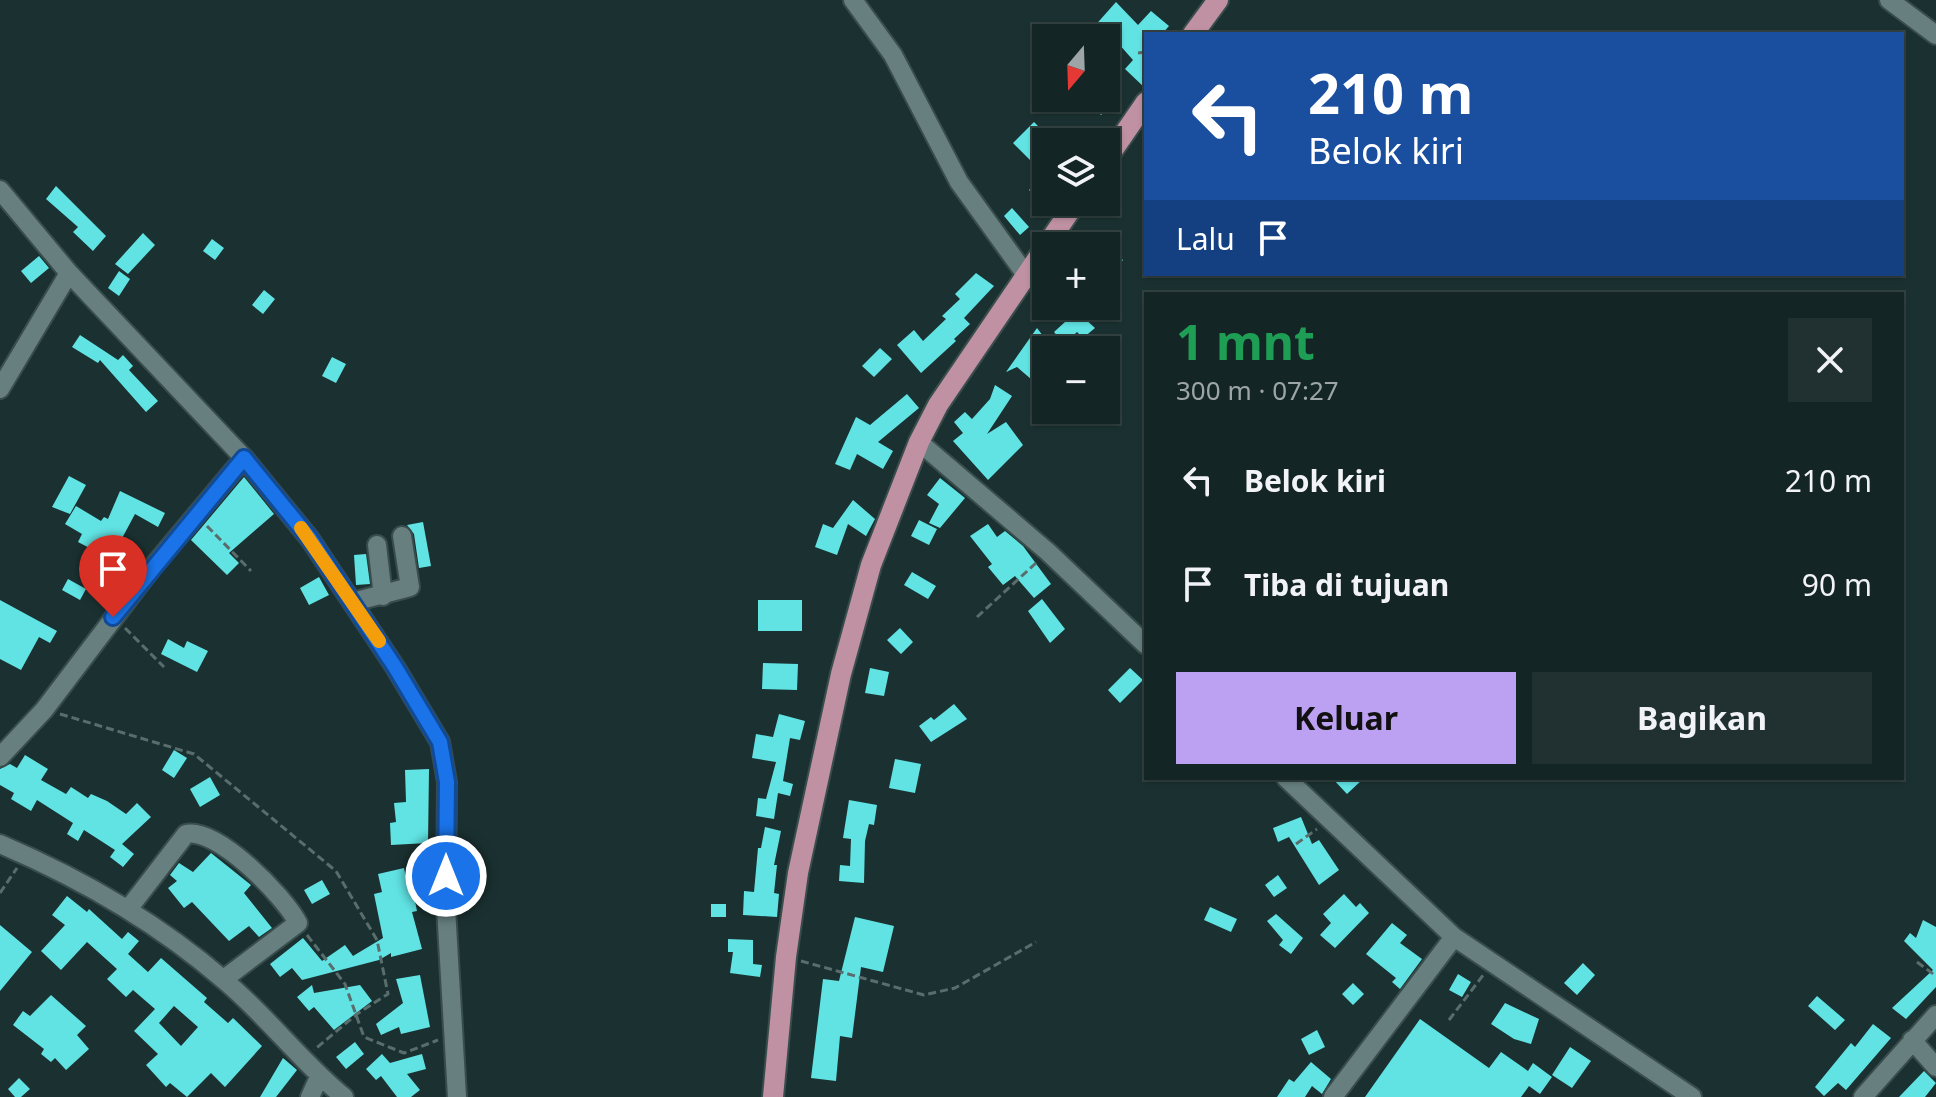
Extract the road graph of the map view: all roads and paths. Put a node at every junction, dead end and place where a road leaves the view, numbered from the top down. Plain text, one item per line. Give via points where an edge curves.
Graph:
1 (853, 0) edge
2 (1218, 0) edge
3 (1889, 0) edge
4 (1921, 0) edge
5 (1908, 15) junction
6 (1194, 32) edge
7 (1936, 35) edge
8 (1144, 52) edge
9 (1138, 53) dead end
10 (1144, 105) edge
11 (1120, 140) edge
12 (0, 190) edge
13 (1032, 269) edge
14 (69, 273) junction
15 (1026, 275) junction
16 (0, 389) edge
17 (919, 442) junction
18 (244, 458) junction
19 (196, 514) junction
20 (402, 536) dead end
21 (377, 545) dead end
22 (116, 550) dead end
23 (1048, 552) junction
24 (151, 569) junction
25 (251, 571) dead end
26 (383, 596) junction
27 (353, 602) junction
28 (113, 617) junction
29 (977, 617) dead end
30 (1144, 643) edge
31 (164, 667) dead end
32 (44, 710) junction
33 (0, 757) edge
34 (1288, 780) edge
35 (1330, 820) junction
36 (0, 844) edge
37 (1296, 844) dead end
38 (26, 855) junction
39 (0, 893) edge
40 (129, 908) junction
41 (298, 923) junction
42 (1454, 937) junction
43 (1036, 942) dead end
44 (786, 957) junction
45 (1917, 962) dead end
46 (1491, 965) junction
47 (1936, 976) edge
48 (224, 979) junction
49 (357, 1014) junction
50 (1936, 1015) edge
51 (1449, 1020) dead end
52 (456, 1034) junction
53 (1912, 1040) junction
54 (305, 1058) junction
55 (1936, 1067) edge
56 (319, 1077) junction
57 (310, 1097) edge
58 (344, 1097) edge
59 (457, 1097) edge
60 (773, 1097) edge
61 (1333, 1097) edge
62 (1692, 1097) edge
63 (1863, 1097) edge

1 - 15 street via 893,55 959,182
2 - 6 main road
3 - 5 street
4 - 5 street
5 - 7 street
8 - 9 path
10 - 11 main road
12 - 14 street
13 - 15 main road
14 - 16 street
14 - 18 street
15 - 17 main road via 946,391
17 - 23 street
17 - 44 main road via 871,565 841,674
18 - 19 street
18 - 27 street
19 - 24 street
19 - 25 path
20 - 26 street via 410,587
21 - 26 street
22 - 24 path
23 - 29 path
23 - 30 street
24 - 28 street
26 - 27 street
27 - 52 street via 423,711 444,757 446,908
28 - 31 path
28 - 32 street
32 - 33 street
32 - 49 path via 194,754 336,871 377,940 388,994
34 - 35 street
35 - 37 path
35 - 42 street
36 - 38 street
38 - 39 path
38 - 40 street
40 - 41 street via 186,834 199,833 261,876
40 - 48 street
41 - 48 street
41 - 49 path via 345,984
42 - 46 street
42 - 61 street
43 - 44 path via 955,988 924,995
44 - 60 main road
45 - 47 path
46 - 51 path
46 - 62 street
48 - 54 street
49 - 52 path via 364,1037 404,1053
49 - 54 path
50 - 53 street
52 - 59 street
53 - 55 street
53 - 63 street
54 - 56 street
56 - 57 street
56 - 58 street

